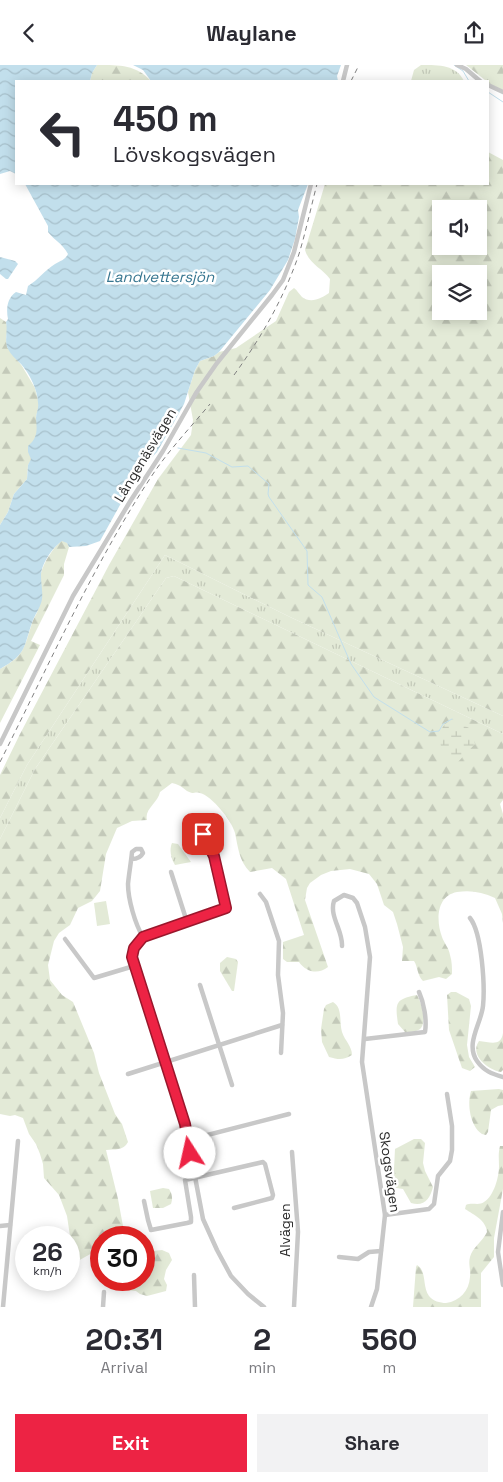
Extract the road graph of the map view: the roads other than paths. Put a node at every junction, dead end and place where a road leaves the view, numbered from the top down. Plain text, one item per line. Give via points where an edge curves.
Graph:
1 (347, 65) edge
2 (457, 65) edge
3 (343, 80) edge
4 (479, 80) edge
5 (489, 86) edge
6 (503, 93) edge
7 (311, 185) edge
8 (0, 744) edge
9 (193, 819) dead end
10 (132, 859) dead end
11 (171, 872) dead end
12 (260, 894) dead end
13 (470, 918) dead end
14 (187, 921) junction
15 (143, 937) junction
16 (65, 939) dead end
17 (342, 946) dead end
18 (134, 966) junction
19 (200, 985) dead end
20 (419, 992) dead end
21 (282, 1025) junction
22 (365, 1039) junction
23 (220, 1044) junction
24 (281, 1053) dead end
25 (166, 1061) junction
26 (128, 1074) dead end
27 (503, 1077) edge
28 (232, 1085) dead end
29 (447, 1093) dead end
30 (289, 1114) dead end
31 (188, 1140) junction
32 (18, 1141) dead end
33 (292, 1152) dead end
34 (194, 1177) junction
35 (144, 1201) dead end
36 (234, 1208) dead end
37 (503, 1212) edge
38 (385, 1215) junction
39 (10, 1225) junction
40 (0, 1227) edge
41 (380, 1251) junction
42 (339, 1257) dead end
43 (194, 1275) dead end
44 (503, 1285) edge
45 (104, 1291) dead end
46 (3, 1307) edge
47 (102, 1307) edge
48 (194, 1307) edge
49 (264, 1307) edge
50 (294, 1307) edge
51 (371, 1307) edge

1 - 3 street
2 - 4 street
5 - 6 street
7 - 8 street, Långenäsvägen via 283,280 196,393 135,493 73,596
9 - 14 street via 212,850 226,908
10 - 15 street via 128,887 135,920
11 - 14 street
12 - 21 street via 266,902 278,941
13 - 27 street via 479,935 483,1005 473,1052 490,1073
14 - 15 street
15 - 18 street via 133,951
16 - 18 street via 94,978
17 - 22 street, Skogsvägen via 332,909 334,901 344,895 357,903 369,949
18 - 25 street
19 - 23 street
20 - 22 street via 425,1032
21 - 23 street
21 - 24 street
22 - 38 street, Skogsvägen via 363,1068
23 - 25 street
23 - 28 street
25 - 26 street
25 - 31 street
29 - 38 street via 452,1150 450,1161 438,1176 434,1204 429,1209
30 - 31 street
31 - 34 street
32 - 39 street
33 - 50 street, Alvägen via 298,1232
34 - 35 street via 185,1180 190,1221 151,1230
34 - 36 street via 261,1161 264,1163 272,1198
34 - 49 street via 203,1219 223,1262 240,1287
37 - 44 street via 498,1252
38 - 41 street, Skogsvägen
39 - 40 street
39 - 46 street
41 - 42 street via 369,1252 358,1259
41 - 51 street, Skogsvägen via 376,1295
43 - 48 street
45 - 47 street

